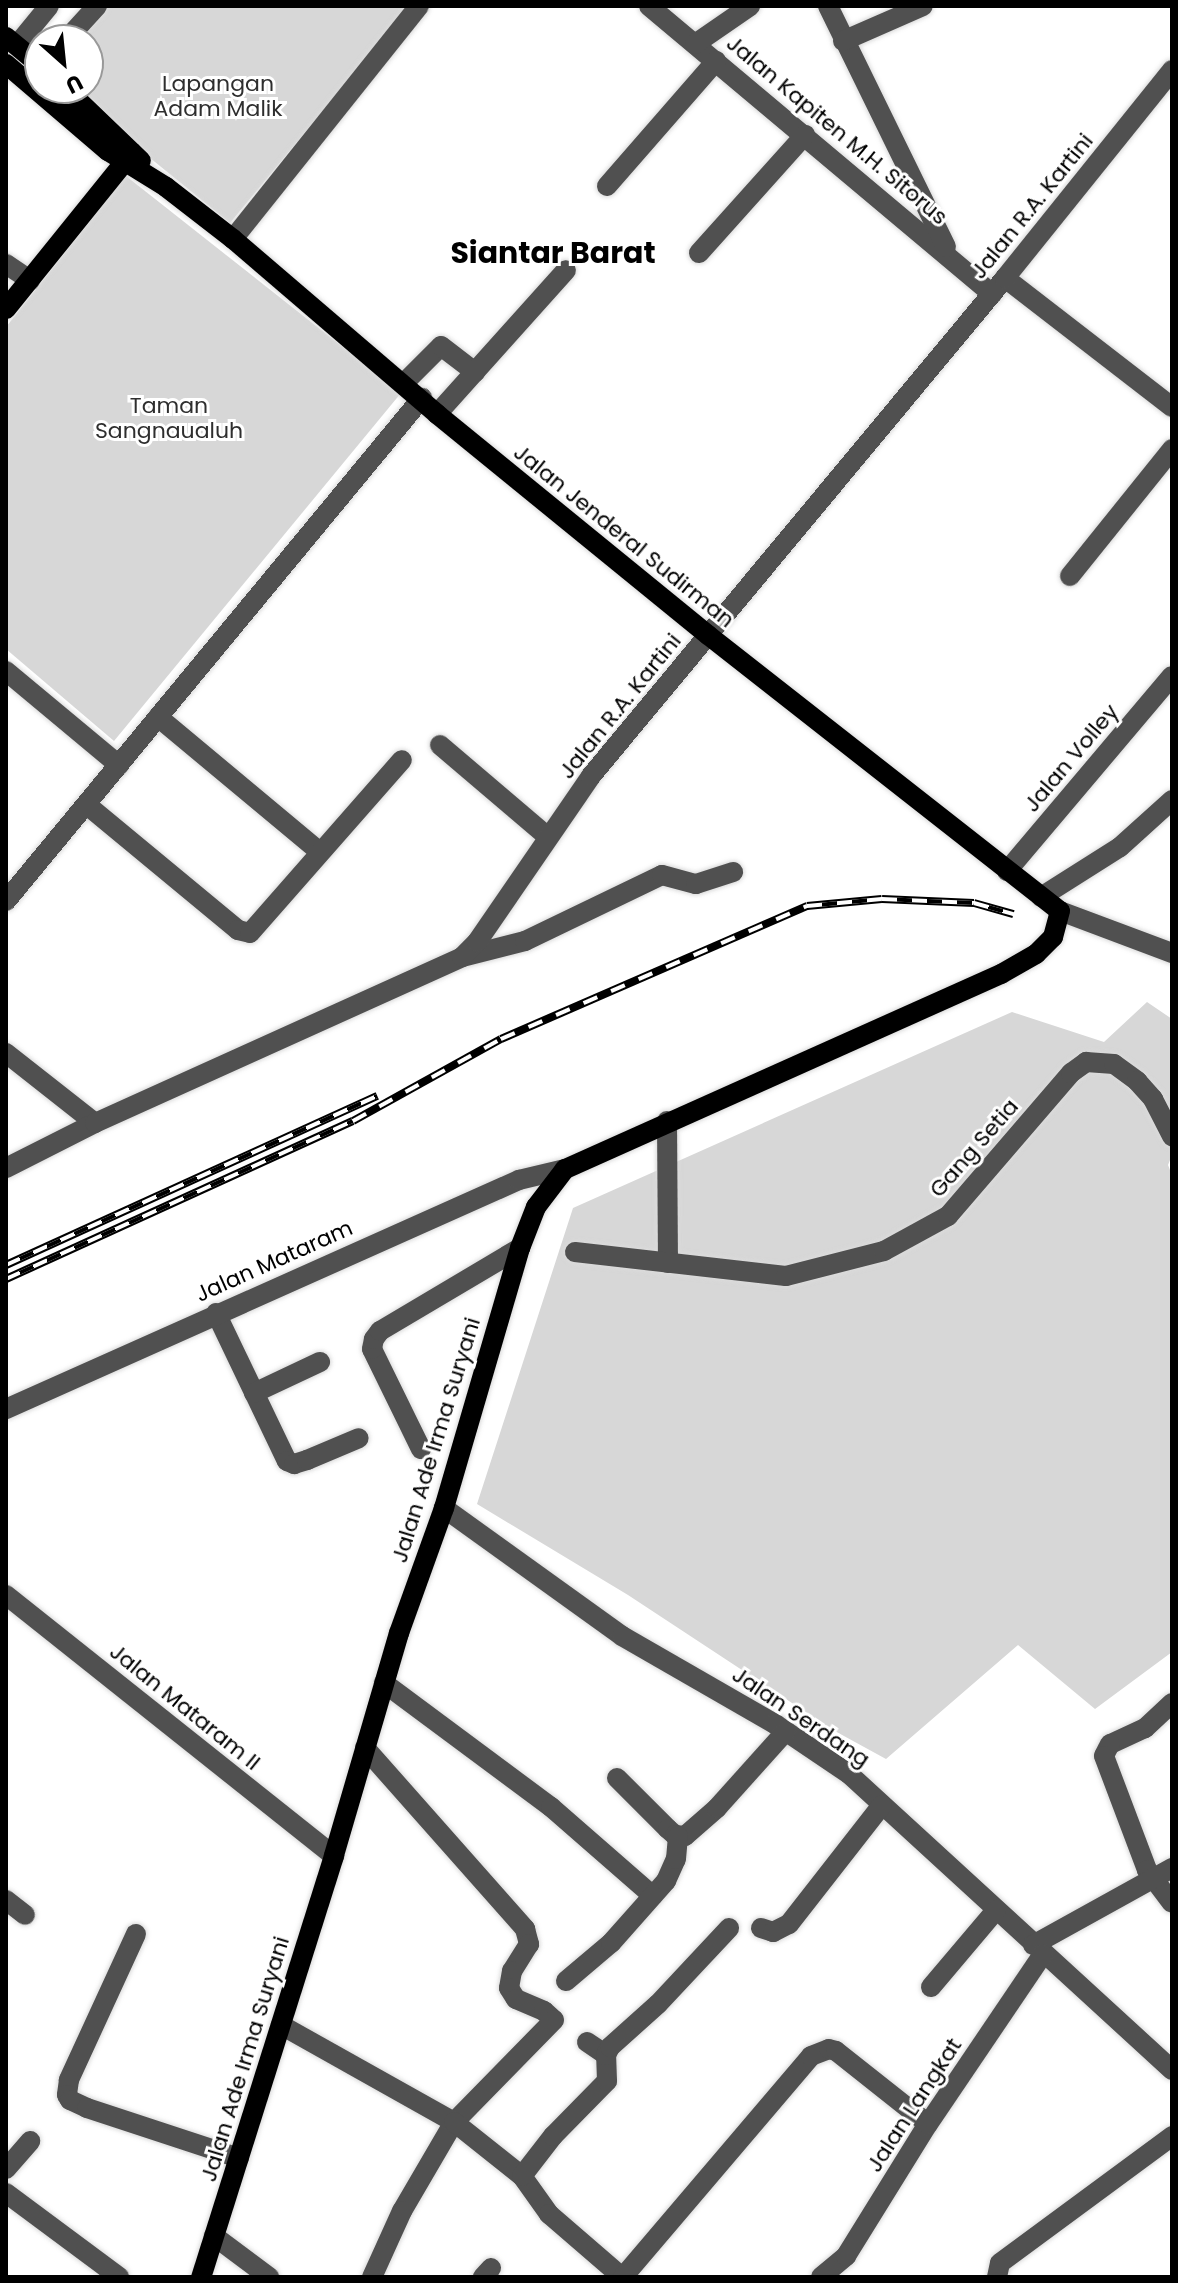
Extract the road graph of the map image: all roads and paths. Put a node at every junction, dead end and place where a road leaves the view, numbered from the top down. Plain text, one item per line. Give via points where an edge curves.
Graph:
1 (49, 6) edge
2 (97, 6) edge
3 (419, 6) edge
4 (649, 6) edge
5 (750, 6) edge
6 (828, 6) edge
7 (923, 6) edge
8 (83, 24) edge
9 (12, 41) edge
10 (843, 41) junction
11 (695, 44) junction
12 (716, 61) junction
13 (6, 64) edge
14 (1172, 70) edge
15 (80, 104) edge
16 (805, 135) junction
17 (129, 158) junction
18 (607, 186) dead end
19 (233, 239) junction
20 (699, 253) dead end
21 (950, 255) junction
22 (6, 264) edge
23 (566, 270) dead end
24 (30, 280) junction
25 (998, 286) junction
26 (6, 309) edge
27 (475, 372) junction
28 (404, 383) junction
29 (422, 398) junction
30 (1172, 407) edge
31 (437, 414) junction
32 (1172, 449) edge
33 (1070, 576) dead end
34 (708, 635) junction
35 (6, 671) edge
36 (1172, 676) edge
37 (158, 717) junction
38 (440, 745) dead end
39 (402, 760) dead end
40 (119, 765) junction
41 (1172, 800) edge
42 (87, 805) junction
43 (548, 837) junction
44 (320, 852) junction
45 (1007, 871) junction
46 (733, 872) dead end
47 (1041, 897) junction
48 (6, 901) edge
49 (1060, 911) junction
50 (1172, 953) edge
51 (462, 957) junction
52 (6, 1053) edge
53 (667, 1121) junction
54 (95, 1123) junction
55 (1172, 1136) edge
56 (6, 1168) edge
57 (565, 1169) junction
58 (520, 1248) junction
59 (575, 1252) dead end
60 (668, 1263) junction
61 (216, 1313) junction
62 (320, 1362) dead end
63 (254, 1393) junction
64 (6, 1409) edge
65 (359, 1438) dead end
66 (421, 1449) dead end
67 (444, 1508) junction
68 (6, 1595) edge
69 (384, 1683) junction
70 (1172, 1703) edge
71 (786, 1731) junction
72 (365, 1748) junction
73 (617, 1778) dead end
74 (882, 1805) junction
75 (678, 1836) junction
76 (334, 1856) junction
77 (1163, 1874) edge
78 (653, 1896) junction
79 (6, 1900) edge
80 (1172, 1903) edge
81 (996, 1910) junction
82 (25, 1915) dead end
83 (729, 1928) dead end
84 (761, 1928) dead end
85 (136, 1934) dead end
86 (1038, 1949) junction
87 (566, 1981) dead end
88 (931, 1987) dead end
89 (281, 2025) junction
90 (587, 2042) dead end
91 (606, 2055) junction
92 (1172, 2070) edge
93 (454, 2122) junction
94 (928, 2124) junction
95 (1172, 2136) edge
96 (30, 2141) dead end
97 (239, 2158) junction
98 (6, 2169) edge
99 (522, 2176) junction
100 (6, 2193) edge
101 (214, 2236) junction
102 (119, 2277) edge
103 (201, 2277) edge
104 (269, 2277) edge
105 (372, 2277) edge
106 (622, 2277) edge
107 (821, 2277) edge
108 (997, 2277) edge

1 - 9 street
2 - 8 street
3 - 19 street
4 - 11 street, Jalan Kapiten M.H. Sitorus
5 - 11 street
6 - 10 street
7 - 10 street
10 - 21 street
11 - 12 street, Jalan Kapiten M.H. Sitorus
12 - 16 street, Jalan Kapiten M.H. Sitorus
12 - 18 street
13 - 17 main road, Jalan Jenderal Sudirman
14 - 25 street, Jalan R.A. Kartini
15 - 17 main road, Jalan Jenderal Sudirman
16 - 20 street
16 - 21 street, Jalan Kapiten M.H. Sitorus
17 - 19 main road, Jalan Jenderal Sudirman
17 - 24 main road
19 - 28 main road, Jalan Jenderal Sudirman
21 - 25 street, Jalan Kapiten M.H. Sitorus
22 - 24 street
23 - 27 street
24 - 26 main road
25 - 30 street, Jalan Kapiten M.H. Sitorus
25 - 34 street, Jalan R.A. Kartini
27 - 28 street via 441,346
27 - 31 street
28 - 29 main road, Jalan Jenderal Sudirman
29 - 31 main road, Jalan Jenderal Sudirman
29 - 37 street
31 - 34 main road, Jalan Jenderal Sudirman
32 - 33 street
34 - 43 street, Jalan R.A. Kartini via 591,776
34 - 45 main road, Jalan Jenderal Sudirman
35 - 40 street
36 - 45 street, Jalan Volley
37 - 40 street
37 - 44 street
38 - 43 street
39 - 44 street
40 - 42 street
41 - 47 street via 1120,847
42 - 44 street via 245,933 258,925
42 - 48 street
43 - 51 street, Jalan R.A. Kartini
45 - 47 main road, Jalan Jenderal Sudirman
46 - 51 street via 696,884 662,875 525,941
47 - 49 main road, Jalan Jenderal Sudirman
49 - 50 street
49 - 53 main road, Jalan Ade Irma Suryani via 1045,946 1001,974
51 - 54 street, Jalan R.A. Kartini
52 - 54 street
53 - 57 main road, Jalan Ade Irma Suryani
53 - 60 street
54 - 56 street, Jalan R.A. Kartini
55 - 60 street, Gang Setia via 1137,1081 1114,1064 1086,1062 948,1216 884,1251 786,1276
57 - 58 main road, Jalan Ade Irma Suryani via 536,1207
57 - 61 street, Jalan Mataram via 519,1180
58 - 66 street via 374,1339 372,1349
58 - 67 main road, Jalan Ade Irma Suryani
59 - 60 street, Gang Setia
61 - 63 street
61 - 64 street, Jalan Mataram
62 - 63 street
63 - 65 street via 287,1461 307,1460
67 - 69 main road, Jalan Ade Irma Suryani
67 - 71 street, Jalan Serdang via 622,1636
68 - 76 street, Jalan Mataram II
69 - 72 main road, Jalan Ade Irma Suryani
69 - 78 street via 531,1791
70 - 77 street via 1145,1728 1110,1744 1104,1756 1147,1870
71 - 74 street, Jalan Serdang via 849,1774
71 - 75 street via 717,1808 692,1832
72 - 76 main road, Jalan Ade Irma Suryani
72 - 93 street via 525,1929 529,1944 512,1971 509,1988 516,1999 554,2020
73 - 75 street
74 - 81 street, Jalan Serdang
74 - 84 street via 789,1924 773,1932
75 - 78 street via 672,1870
76 - 89 main road, Jalan Ade Irma Suryani
77 - 80 street
77 - 86 street
78 - 87 street via 611,1943
79 - 82 street
81 - 86 street, Jalan Serdang
81 - 88 street
83 - 91 street
85 - 97 street via 69,2080 67,2095 87,2108
86 - 92 street, Jalan Serdang
86 - 94 street, Jalan Langkat
89 - 93 street
89 - 97 main road, Jalan Ade Irma Suryani
90 - 91 street
91 - 99 street via 607,2081
93 - 99 street
93 - 105 street via 402,2211
94 - 106 street via 836,2051 811,2056
94 - 107 street, Jalan Langkat via 846,2256
95 - 108 street via 1000,2263
96 - 98 street
97 - 101 main road, Jalan Ade Irma Suryani
99 - 106 street via 549,2214
100 - 102 street
101 - 103 main road, Jalan Ade Irma Suryani
101 - 104 street

